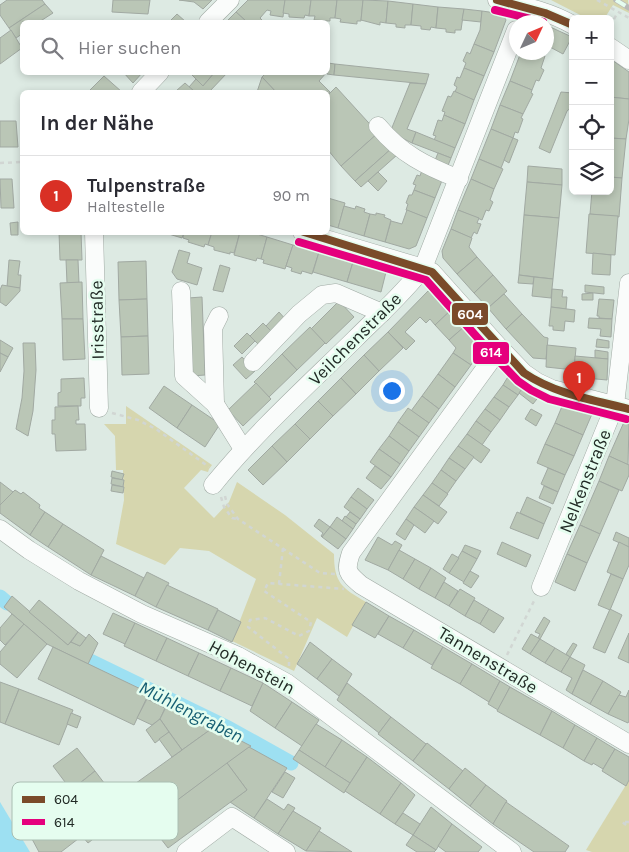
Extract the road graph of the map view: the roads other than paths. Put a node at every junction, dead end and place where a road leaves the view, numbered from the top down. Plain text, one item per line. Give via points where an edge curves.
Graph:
1 (230, 0) edge
2 (497, 0) edge
3 (522, 14) edge
4 (210, 20) edge
5 (569, 22) edge
6 (509, 48) edge
7 (614, 50) edge
8 (629, 60) edge
9 (157, 75) edge
10 (143, 90) edge
11 (378, 126) dead end
12 (458, 179) junction
13 (94, 235) edge
14 (312, 235) edge
15 (423, 268) junction
16 (629, 283) edge
17 (181, 291) dead end
18 (382, 313) junction
19 (219, 316) dead end
20 (500, 348) junction
21 (253, 362) dead end
22 (215, 404) junction
23 (622, 407) edge
24 (99, 408) road end
25 (243, 449) junction
26 (217, 480) road end
27 (0, 529) edge
28 (541, 587) road end
29 (629, 744) edge
30 (186, 852) edge
31 (286, 852) edge
32 (512, 852) edge

1 - 4 street
2 - 3 street
3 - 5 street via 559,16
6 - 12 street, Veilchenstraße
7 - 8 street
9 - 10 street
11 - 12 street via 420,163
12 - 15 street, Veilchenstraße
13 - 24 street, Irisstraße
14 - 15 street
15 - 18 street, Veilchenstraße
15 - 20 street via 432,272
16 - 23 street, Nelkenstraße
17 - 22 street via 184,376
18 - 21 street via 336,293 322,295
18 - 25 street, Veilchenstraße
19 - 22 street via 213,328
20 - 23 street via 537,382
20 - 29 street, Tannenstraße via 351,553 346,566 347,582 361,585
22 - 25 street
23 - 28 street, Nelkenstraße
25 - 26 street, Veilchenstraße
27 - 32 street, Hohenstein via 79,581 142,614 238,656 287,683
30 - 31 street via 232,817

